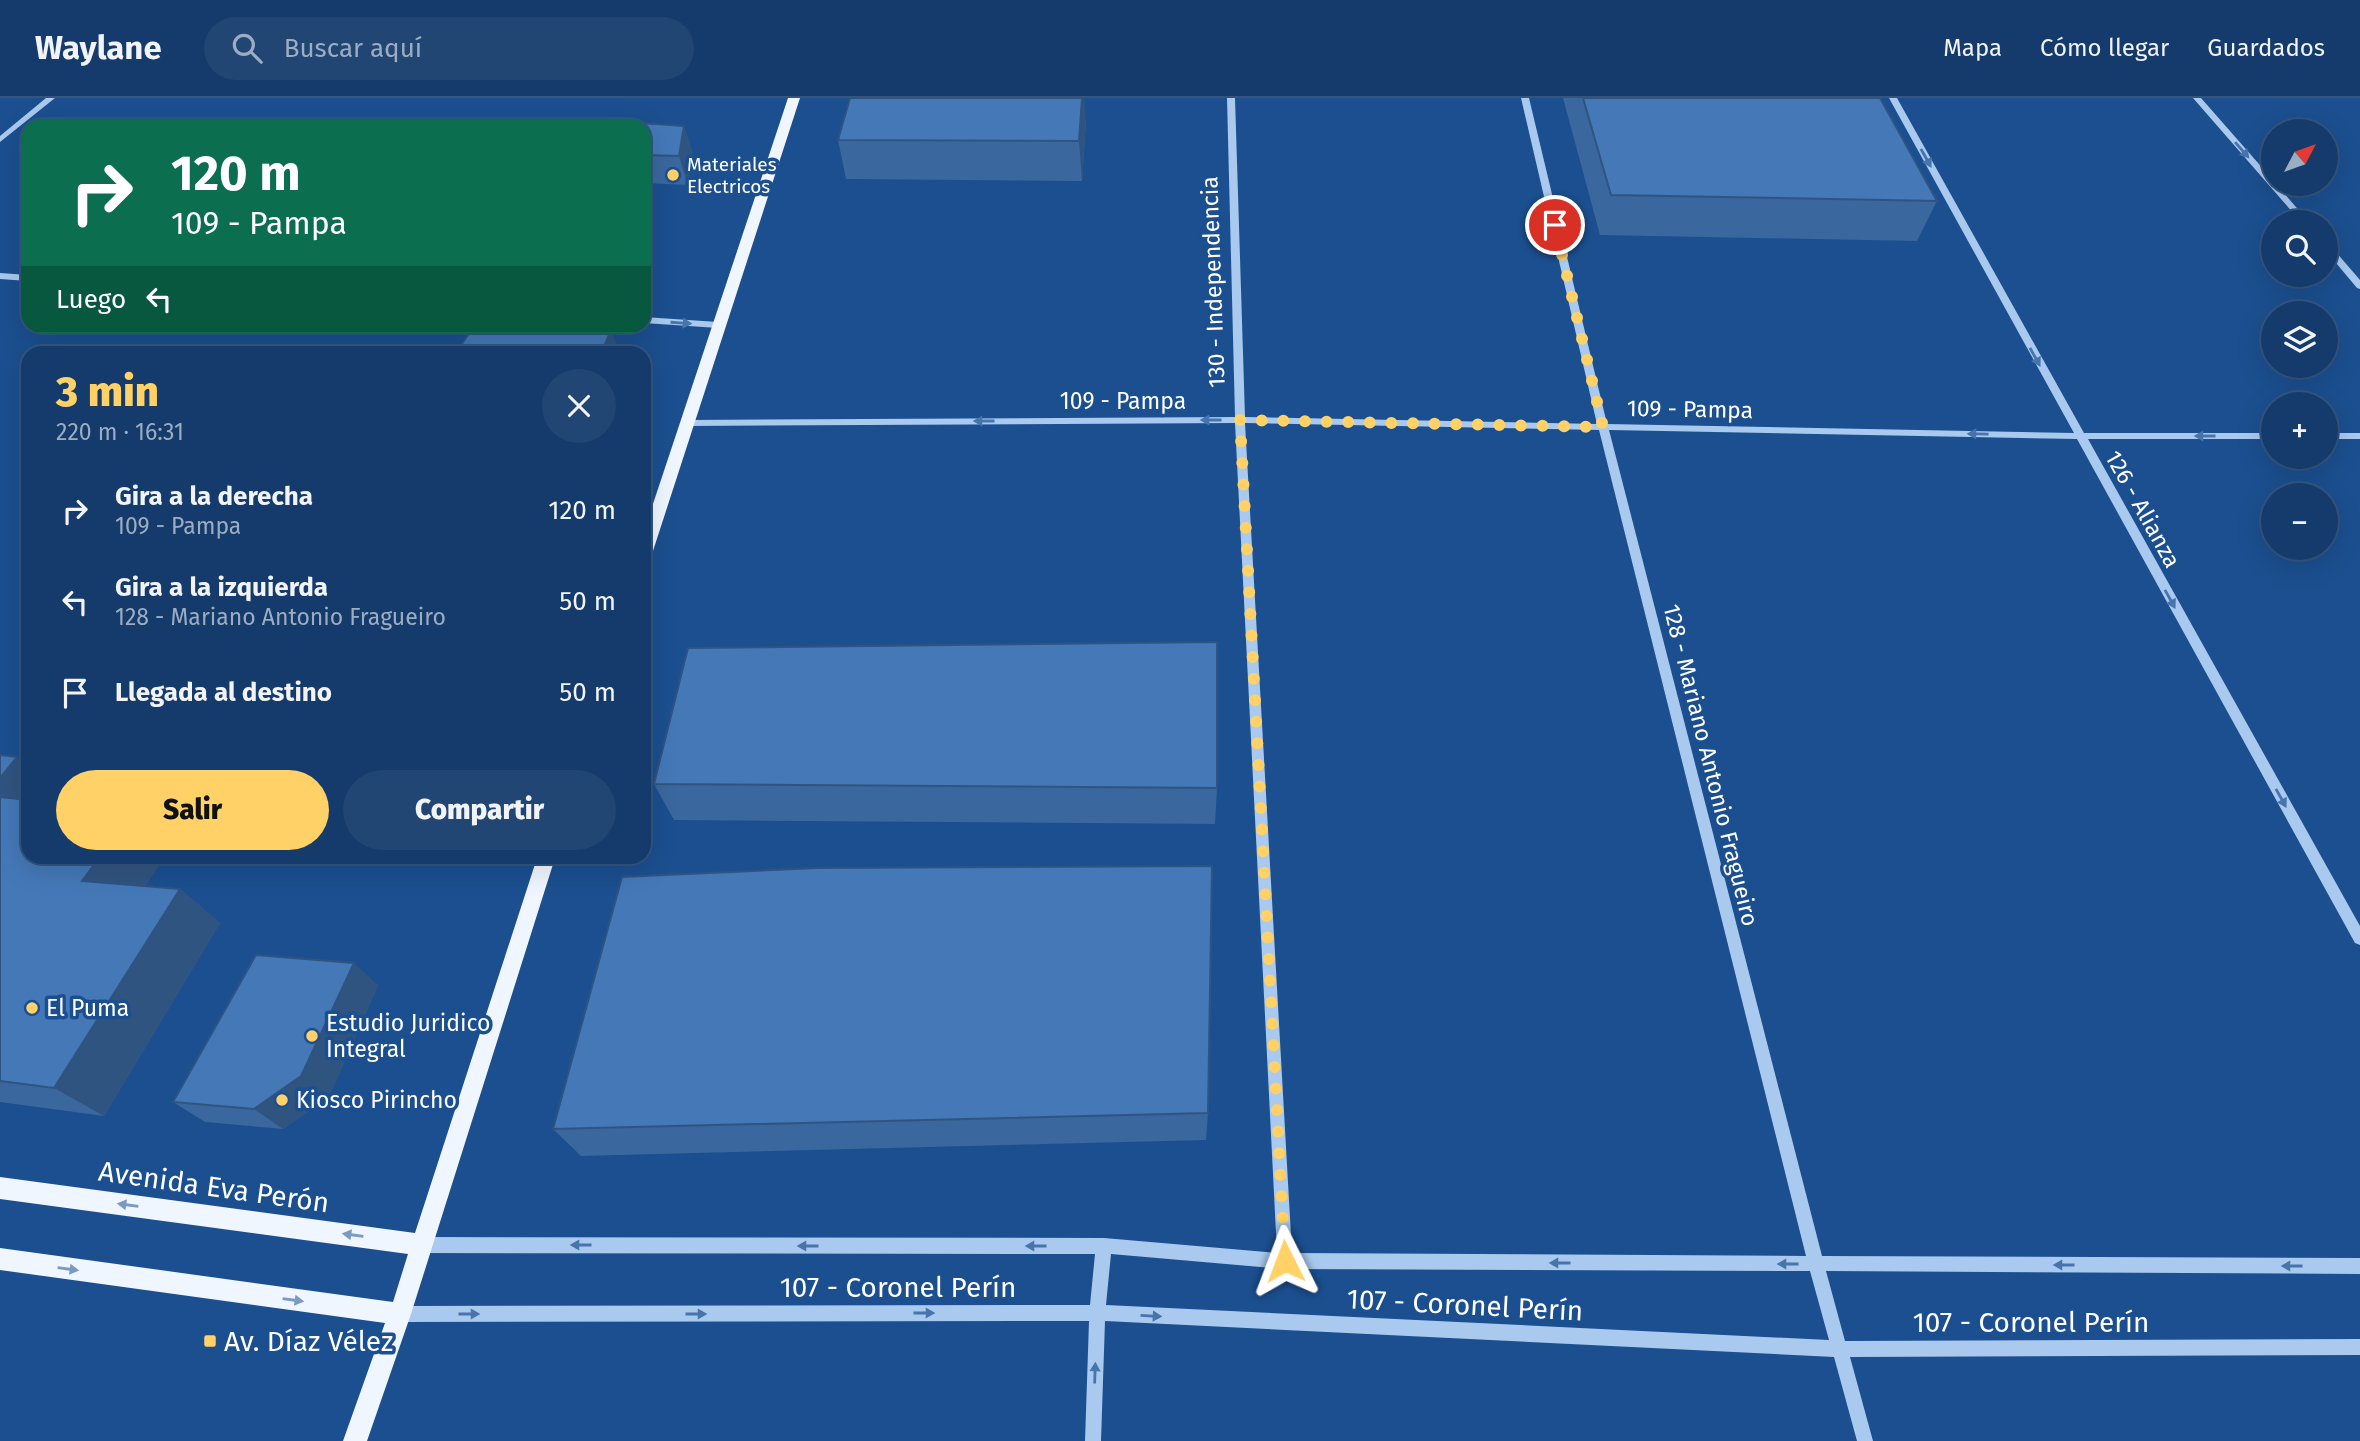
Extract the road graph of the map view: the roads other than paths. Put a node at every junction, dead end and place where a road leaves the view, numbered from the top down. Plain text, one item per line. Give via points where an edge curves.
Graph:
1 (51, 98) edge
2 (794, 98) edge
3 (1231, 98) edge
4 (1525, 98) edge
5 (1893, 98) edge
6 (2197, 98) edge
7 (26, 119) edge
8 (21, 123) edge
9 (0, 140) edge
10 (2295, 210) edge
11 (2338, 260) edge
12 (0, 276) edge
13 (21, 278) edge
14 (2360, 286) edge
15 (651, 320) edge
16 (718, 325) junction
17 (1240, 420) junction
18 (687, 423) junction
19 (1603, 427) junction
20 (2078, 436) junction
21 (2261, 436) edge
22 (2338, 436) edge
23 (2360, 436) edge
24 (651, 533) edge
25 (544, 864) edge
26 (2360, 939) edge
27 (0, 1188) edge
28 (421, 1245) junction
29 (1104, 1246) junction
30 (0, 1259) edge
31 (1285, 1261) junction
32 (1816, 1264) junction
33 (2360, 1266) edge
34 (1097, 1313) junction
35 (400, 1314) junction
36 (2360, 1347) edge
37 (1841, 1349) junction
38 (355, 1441) edge
39 (1093, 1441) edge
40 (1865, 1441) edge

1 - 7 street
2 - 16 main road
3 - 17 street, 130 - Independencia
4 - 19 street, 128 - Mariano Antonio Fragueiro
5 -> 20 street, 126 - Alianza
6 -> 10 street
8 - 9 street
11 - 14 street
12 - 13 street
15 -> 16 street
16 - 18 main road
17 -> 18 street, 109 - Pampa
17 - 19 street, 109 - Pampa
17 - 31 street, 130 - Independencia
18 - 24 main road
20 -> 19 street, 109 - Pampa
19 - 32 street, 128 - Mariano Antonio Fragueiro
21 -> 20 street, 109 - Pampa
20 -> 26 street, 126 - Alianza
22 - 23 street
25 - 28 main road
28 -> 27 main road, Avenida Eva Perón
29 -> 28 street, 107 - Coronel Perín
28 - 35 main road
29 - 31 street, 107 - Coronel Perín
29 - 34 street
30 -> 35 main road
32 -> 31 street, 107 - Coronel Perín
33 -> 32 street, 107 - Coronel Perín
32 - 37 street, 128 - Mariano Antonio Fragueiro
35 -> 34 street, 107 - Coronel Perín
34 -> 37 street, 107 - Coronel Perín
39 -> 34 street
35 - 38 main road
36 - 37 street, 107 - Coronel Perín
37 - 40 street, 128 - Mariano Antonio Fragueiro

